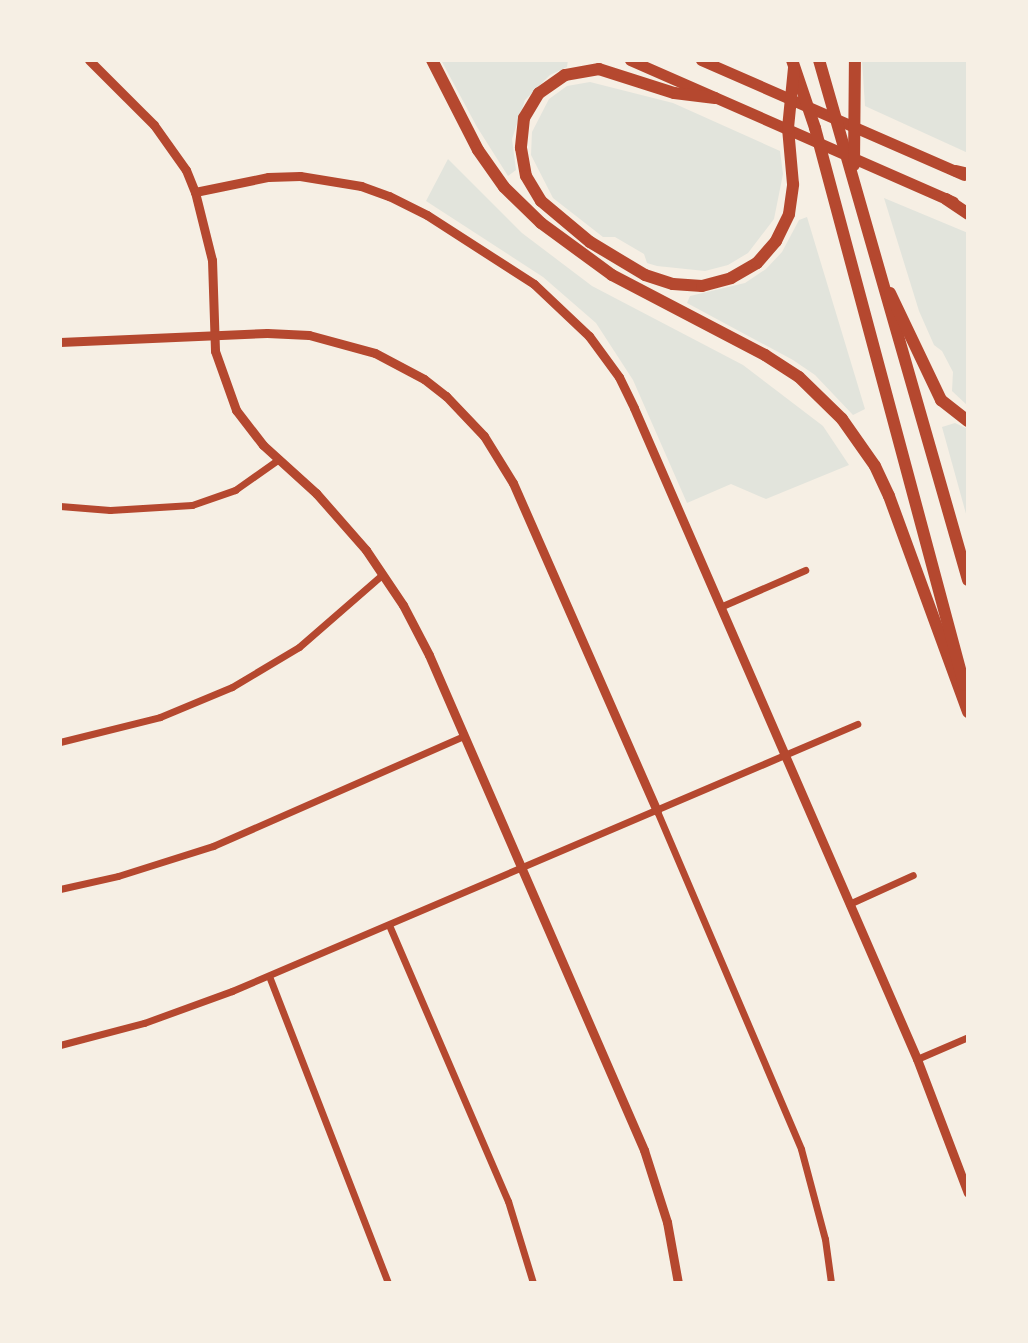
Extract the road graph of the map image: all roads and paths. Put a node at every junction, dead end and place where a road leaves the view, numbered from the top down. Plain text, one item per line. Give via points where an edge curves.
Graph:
1 (89, 60) edge
2 (432, 60) edge
3 (630, 60) edge
4 (701, 60) edge
5 (819, 60) edge
6 (855, 60) edge
7 (793, 64) edge
8 (715, 98) junction
9 (964, 174) edge
10 (854, 185) junction
11 (195, 192) junction
12 (946, 199) joint
13 (968, 212) edge
14 (876, 265) junction
15 (215, 336) junction
16 (60, 342) edge
17 (968, 421) edge
18 (279, 459) junction
19 (60, 506) edge
20 (805, 570) dead end
21 (383, 574) junction
22 (968, 580) edge
23 (720, 607) junction
24 (968, 699) edge
25 (968, 712) edge
26 (857, 724) dead end
27 (464, 736) junction
28 (60, 742) edge
29 (784, 755) junction
30 (657, 811) junction
31 (522, 868) junction
32 (913, 875) dead end
33 (60, 889) edge
34 (849, 904) junction
35 (389, 925) junction
36 (269, 976) junction
37 (968, 1037) edge
38 (60, 1045) edge
39 (917, 1059) junction
40 (968, 1193) edge
41 (388, 1283) edge
42 (533, 1283) edge
43 (678, 1283) edge
44 (831, 1283) edge

1 - 11 street via 154,125
2 - 25 highway via 478,150 504,187 541,223 612,275 799,377 842,419 889,496
3 - 8 main road
4 - 9 main road
5 - 10 highway
6 - 10 highway
7 - 8 highway via 789,214 757,263 731,278 702,286 645,275 590,242 541,201 526,176 521,148 524,118 539,93 565,75 599,69 674,93
7 - 24 highway via 815,128
8 - 12 main road
10 - 14 highway
11 - 15 street via 212,260
11 - 23 street via 268,177 300,176 361,186 427,215 548,294 574,318 619,377
12 - 13 highway
14 - 17 highway via 941,400
14 - 22 highway
15 - 16 street
15 - 18 street via 223,380 236,410
15 - 30 street via 281,333 349,344 424,379 466,415 513,483
18 - 19 street via 235,490 192,505 122,510
18 - 21 street via 342,520
20 - 23 street
21 - 27 street via 424,644
21 - 28 street via 299,647 232,687 160,717
23 - 29 street
26 - 29 street
27 - 31 street
27 - 33 street via 213,846
29 - 30 street
29 - 34 street
30 - 31 street
30 - 44 street via 785,1105 815,1193
31 - 35 street
31 - 43 street via 644,1150 667,1222
32 - 34 street
34 - 39 street
35 - 36 street
35 - 42 street via 513,1213
36 - 38 street via 144,1023
36 - 41 street
37 - 39 street
39 - 40 street

